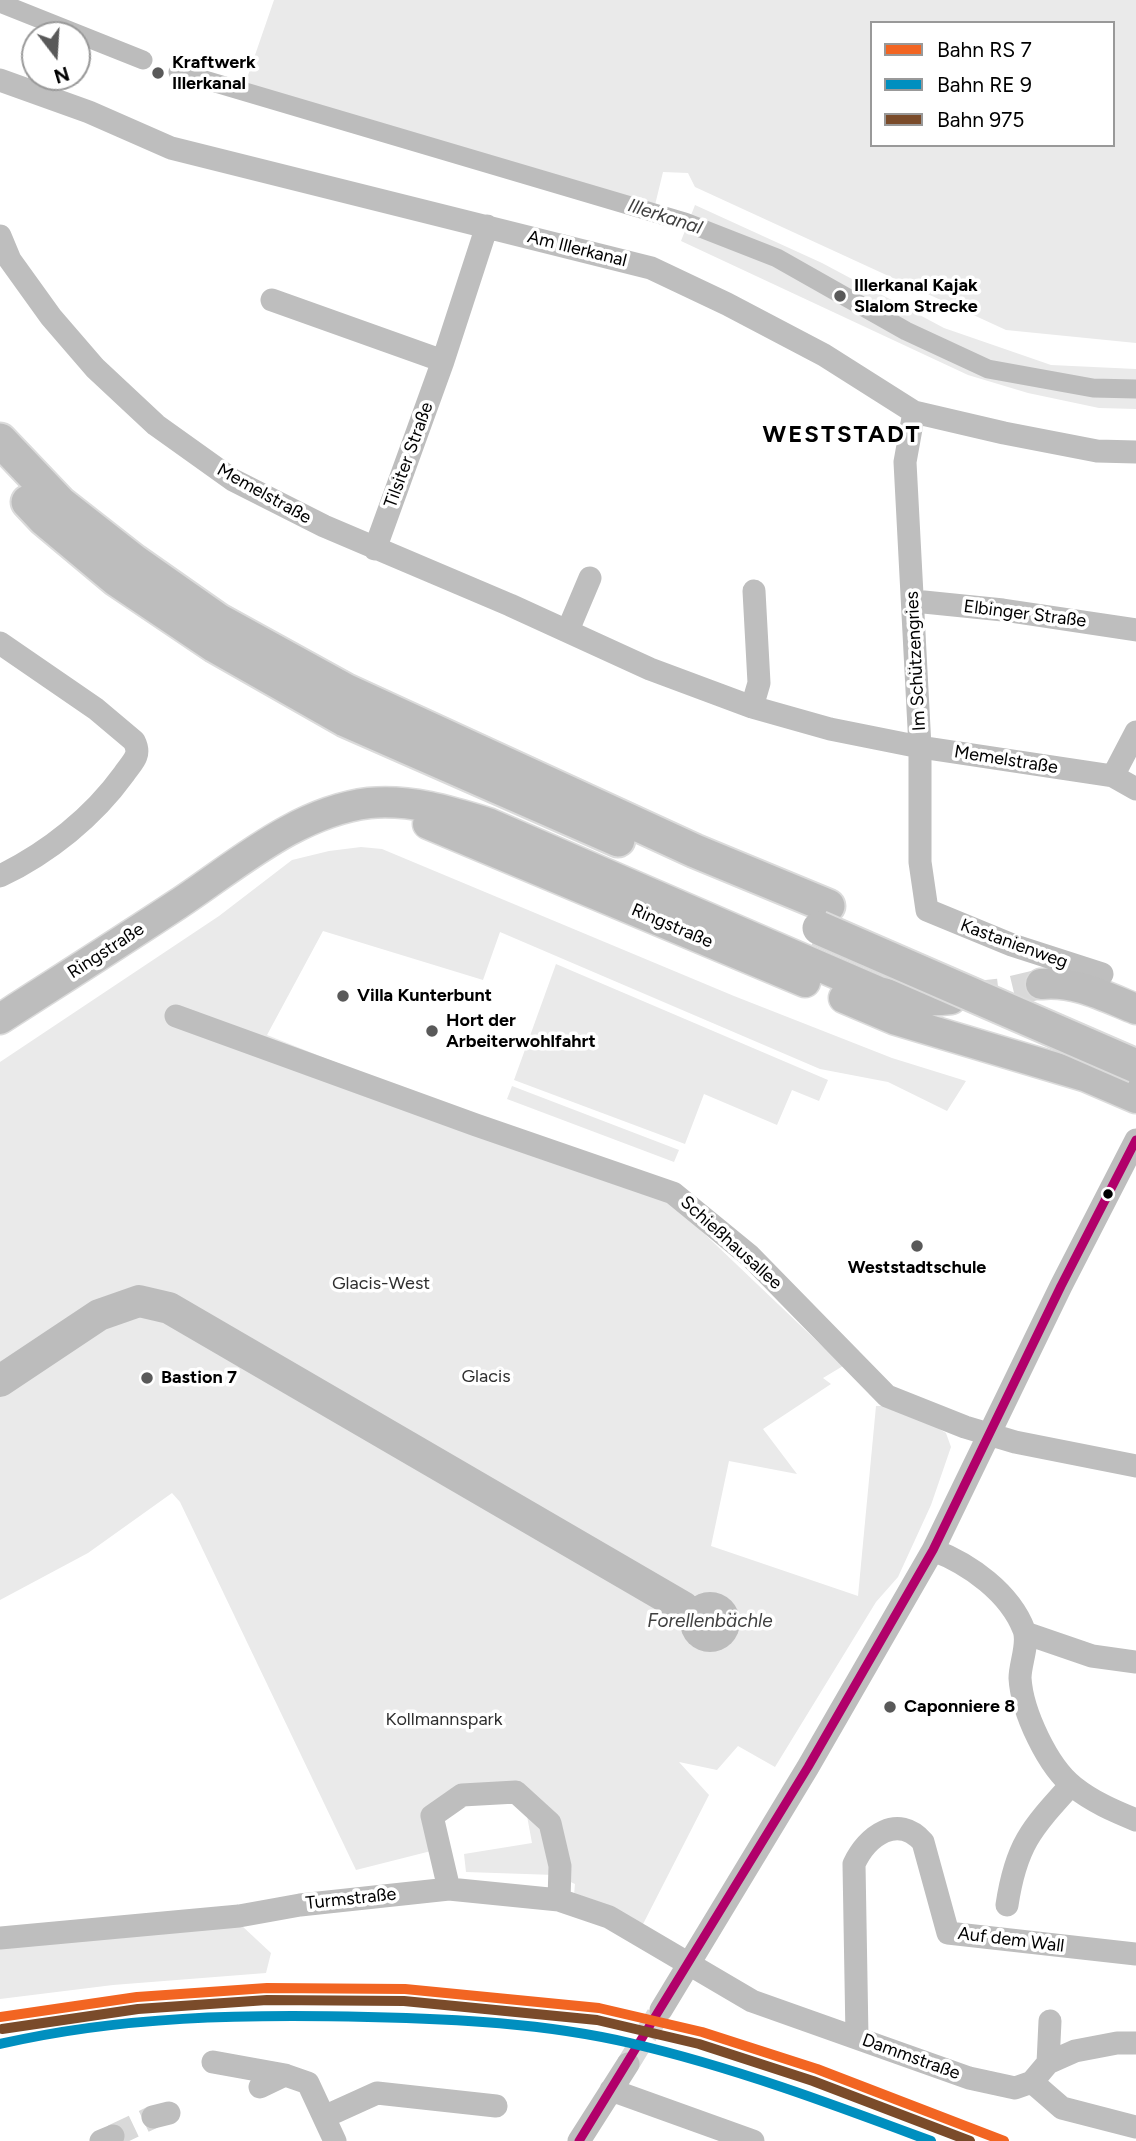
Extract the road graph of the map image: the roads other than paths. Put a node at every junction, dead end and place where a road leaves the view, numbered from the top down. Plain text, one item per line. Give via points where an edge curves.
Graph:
1 (0, 80) edge
2 (487, 226) junction
3 (0, 236) edge
4 (272, 300) dead end
5 (443, 361) junction
6 (914, 412) junction
7 (0, 440) edge
8 (1136, 452) edge
9 (0, 472) edge
10 (375, 549) junction
11 (590, 578) dead end
12 (754, 591) dead end
13 (914, 601) junction
14 (568, 630) junction
15 (1136, 630) edge
16 (0, 643) edge
17 (752, 707) junction
18 (1136, 732) edge
19 (920, 747) junction
20 (1114, 776) junction
21 (1136, 789) edge
22 (0, 876) edge
23 (211, 882) junction
24 (927, 911) joint
25 (824, 917) junction
26 (1102, 974) dead end
27 (1041, 984) tunnel mouth
28 (951, 999) tunnel mouth
29 (1136, 1009) edge
30 (176, 1016) dead end
31 (0, 1019) edge
32 (1136, 1041) edge
33 (1136, 1066) edge
34 (1136, 1098) edge
35 (1136, 1140) edge
36 (990, 1435) junction
37 (1136, 1466) edge
38 (933, 1550) junction
39 (1025, 1633) junction
40 (1136, 1662) edge
41 (1071, 1785) junction
42 (1136, 1819) edge
43 (449, 1889) junction
44 (559, 1900) junction
45 (1007, 1905) dead end
46 (0, 1938) edge
47 (1136, 1954) edge
48 (688, 1963) junction
49 (661, 2010) tunnel mouth
50 (1050, 2021) dead end
51 (857, 2037) junction
52 (1136, 2043) edge
53 (213, 2062) dead end
54 (1048, 2063) junction
55 (628, 2064) tunnel mouth
56 (285, 2075) junction
57 (1032, 2082) junction
58 (260, 2087) dead end
59 (611, 2090) junction
60 (496, 2106) dead end
61 (324, 2117) junction
62 (1136, 2127) edge
63 (708, 2133) edge
64 (335, 2141) edge
65 (579, 2141) edge
66 (753, 2141) edge

1 - 2 street, Am Illerkanal via 171,148
2 - 5 street, Tilsiter Straße
2 - 6 street, Am Illerkanal via 651,268 824,355
3 - 10 street, Memelstraße via 10,261 51,317 95,368 156,425 233,480
4 - 5 street
5 - 10 street, Tilsiter Straße
6 - 8 street, Am Illerkanal via 1097,451
6 - 13 street, Im Schützengries via 905,463
7 - 25 highway via 60,503 218,620 345,690 695,851
9 - 25 highway via 44,519 117,580 215,646 345,720
10 - 14 street, Memelstraße
11 - 14 street
12 - 17 street via 760,683
13 - 15 street, Elbinger Straße
13 - 19 street, Im Schützengries
14 - 17 street, Memelstraße via 649,669
16 - 22 street via 96,709 136,747 136,757 113,788 79,823
17 - 19 street, Memelstraße
18 - 20 street
19 - 20 street, Memelstraße
19 - 24 street, Im Schützengries via 920,862
20 - 21 street, Memelstraße
23 - 28 main road, Ringstraße via 303,823 369,803 403,803 488,823 879,992 917,1000
23 - 31 main road, Ringstraße
23 - 34 main road, Ringstraße via 290,841 342,824 380,816 434,825 896,1020 1087,1077
24 - 26 street, Kastanienweg
25 - 32 highway
25 - 33 highway, bridge
27 - 29 main road via 1079,987
30 - 36 street, Schießhausallee via 673,1193 750,1256 887,1395
35 - 36 street
36 - 37 street, Schießhausallee
36 - 38 street
38 - 39 street via 989,1582 1009,1604
38 - 48 street
39 - 40 street via 1092,1656
39 - 41 street via 1020,1679 1029,1715 1042,1745
41 - 42 street
41 - 45 street via 1028,1835 1011,1877
43 - 44 street, Turmstraße
43 - 44 street via 432,1816 462,1795 516,1792 551,1824 560,1866
43 - 46 street, Turmstraße via 239,1916
44 - 48 street, Turmstraße via 609,1917
47 - 51 street, Auf dem Wall via 948,1933 923,1842 914,1832 901,1828 886,1831 869,1840 855,1864
48 - 49 street
48 - 51 street, Dammstraße via 752,2001
50 - 54 street
51 - 57 street, Dammstraße via 969,2078 1016,2088
52 - 54 street via 1075,2051
53 - 56 street
54 - 57 street
55 - 59 street
56 - 58 street
56 - 61 street via 308,2083
57 - 62 street via 1062,2108
59 - 63 street
59 - 65 street
60 - 61 street via 377,2093
61 - 64 street
63 - 66 street

